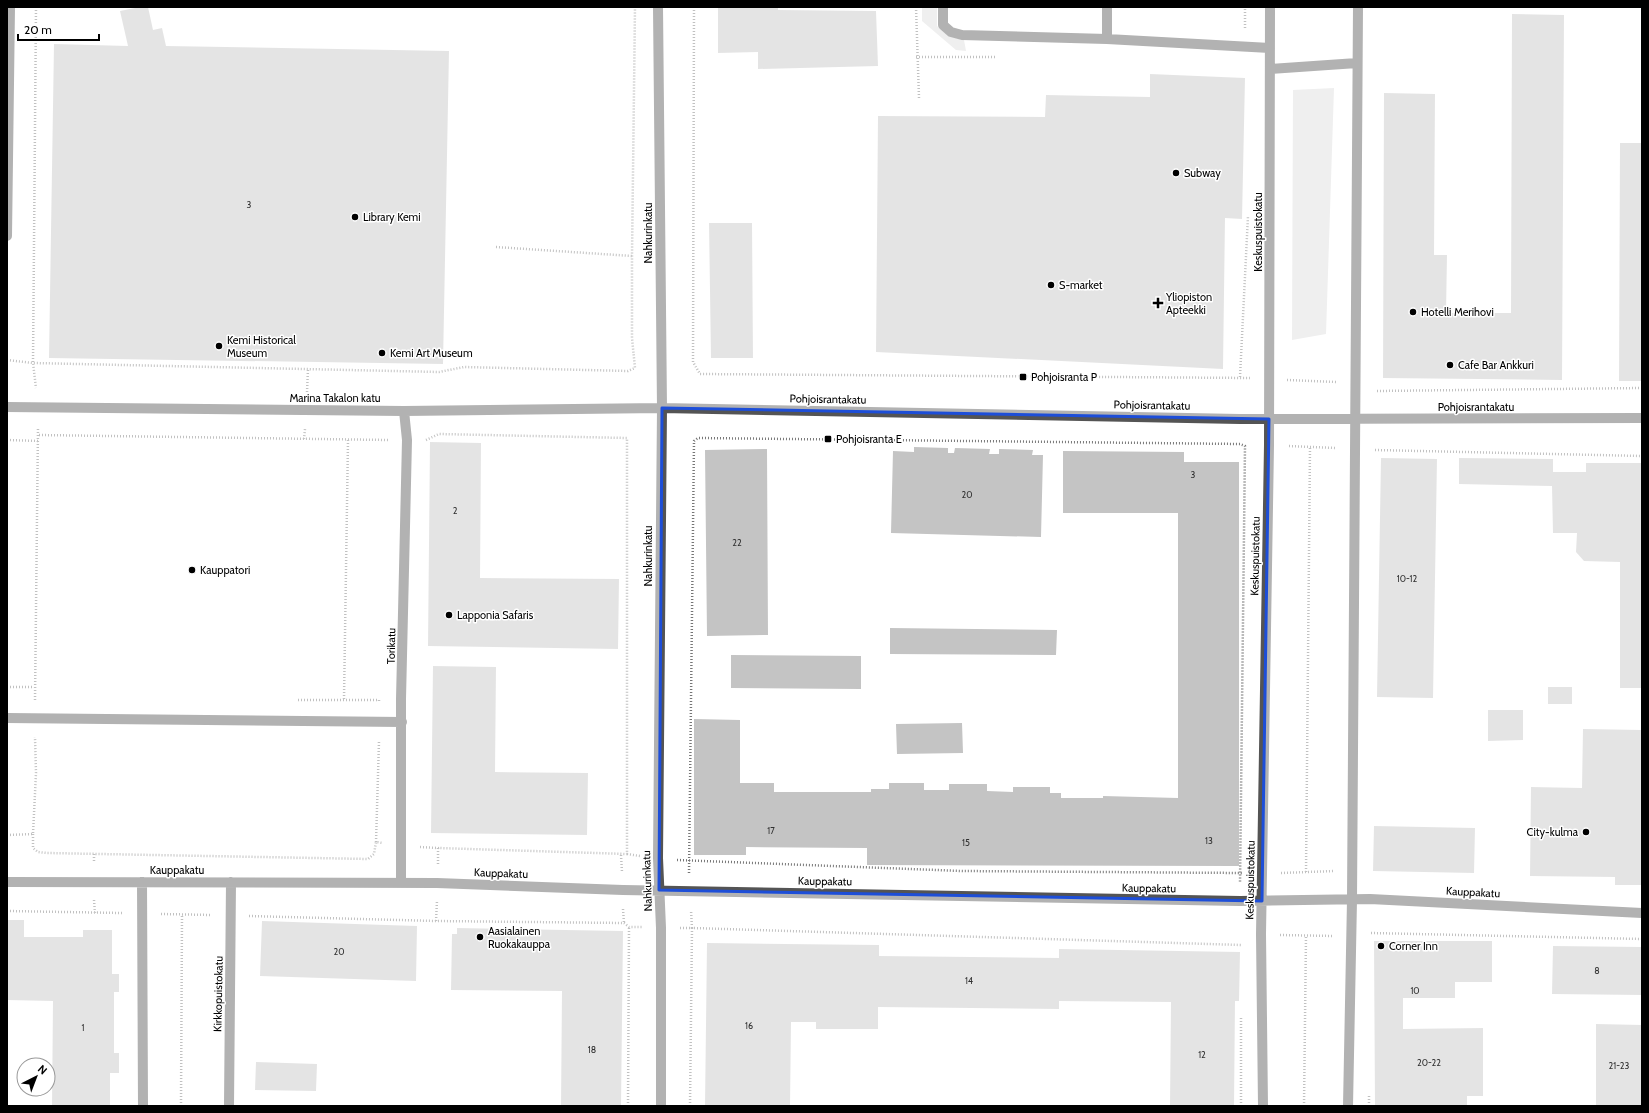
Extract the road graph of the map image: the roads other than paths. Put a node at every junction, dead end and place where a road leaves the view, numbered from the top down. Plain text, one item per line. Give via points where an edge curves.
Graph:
1 (10, 7) edge
2 (658, 7) edge
3 (943, 7) edge
4 (1108, 7) edge
5 (1270, 7) edge
6 (1358, 7) edge
7 (1107, 38) junction
8 (1270, 48) junction
9 (1357, 63) junction
10 (1270, 68) junction
11 (7, 236) edge
12 (7, 407) edge
13 (662, 408) junction
14 (404, 411) junction
15 (1642, 418) edge
16 (1269, 419) junction
17 (1355, 419) junction
18 (7, 718) edge
19 (402, 722) junction
20 (7, 882) edge
21 (142, 882) junction
22 (232, 882) junction
23 (401, 883) junction
24 (659, 890) junction
25 (1352, 900) junction
26 (1262, 901) junction
27 (1642, 913) edge
28 (143, 1106) edge
29 (229, 1106) edge
30 (661, 1106) edge
31 (1263, 1106) edge
32 (1348, 1106) edge

1 - 11 street
2 - 13 street, Nahkurinkatu
3 - 7 street via 943,25 951,32 962,35
4 - 7 street
5 - 8 street, Keskuspuistokatu
6 - 9 street
7 - 8 street
8 - 10 street, Keskuspuistokatu
9 - 10 street
9 - 17 street
10 - 16 street, Keskuspuistokatu
12 - 14 street, Marina Takalon katu
13 - 14 street, Marina Takalon katu
13 - 16 street, Pohjoisrantakatu
13 - 24 street, Nahkurinkatu
14 - 19 street, Torikatu via 407,440
15 - 17 street, Pohjoisrantakatu
16 - 17 street, Pohjoisrantakatu
16 - 26 street, Keskuspuistokatu
17 - 25 street
18 - 19 street
19 - 23 street, Torikatu
20 - 21 street, Kauppakatu
21 - 22 street, Kauppakatu
21 - 28 street
22 - 23 street, Kauppakatu
22 - 29 street, Kirkkopuistokatu
23 - 24 street, Kauppakatu
24 - 26 street, Kauppakatu
24 - 30 street, Nahkurinkatu
25 - 26 street, Kauppakatu
25 - 27 street, Kauppakatu
25 - 32 street
26 - 31 street, Keskuspuistokatu

